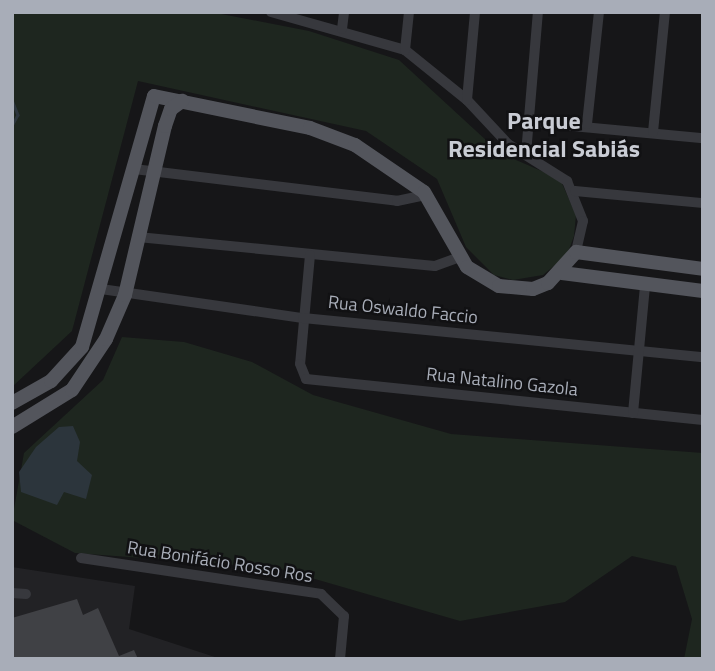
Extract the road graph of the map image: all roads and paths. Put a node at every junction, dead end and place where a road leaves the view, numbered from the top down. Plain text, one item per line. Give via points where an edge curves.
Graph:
1 (344, 12) edge
2 (409, 12) edge
3 (475, 12) edge
4 (538, 12) edge
5 (599, 12) edge
6 (665, 12) edge
7 (278, 13) edge
8 (342, 29) junction
9 (405, 50) junction
10 (467, 100) junction
11 (182, 101) junction
12 (145, 114) junction
13 (529, 122) junction
14 (587, 124) junction
15 (165, 126) junction
16 (653, 132) junction
17 (703, 138) edge
18 (526, 154) junction
19 (134, 169) junction
20 (154, 173) junction
21 (575, 191) junction
22 (426, 195) junction
23 (703, 203) edge
24 (138, 237) junction
25 (576, 252) junction
26 (310, 255) junction
27 (460, 257) junction
28 (646, 264) junction
29 (703, 268) edge
30 (562, 273) junction
31 (645, 286) junction
32 (101, 289) junction
33 (703, 291) edge
34 (125, 295) junction
35 (303, 318) junction
36 (639, 351) junction
37 (703, 357) edge
38 (12, 403) edge
39 (633, 413) junction
40 (703, 420) edge
41 (12, 427) edge
42 (81, 558) dead end
43 (12, 593) edge
44 (26, 594) dead end
45 (340, 659) edge

1 - 8 street
2 - 9 street
3 - 10 street
4 - 13 street
5 - 14 street
6 - 16 street
7 - 8 street
8 - 9 street
9 - 10 street
10 - 18 street via 508,144
11 - 12 main road via 149,99
11 - 15 main road via 171,109
11 - 22 main road via 330,134 382,160
12 - 15 main road via 159,104
12 - 19 main road
13 - 14 street
13 - 18 street
14 - 16 street
15 - 20 main road
16 - 17 street
18 - 21 street via 560,173
19 - 20 street
19 - 32 main road
20 - 22 street via 397,201
20 - 24 main road
21 - 23 street
21 - 25 street via 583,221
22 - 27 main road
24 - 26 street
24 - 34 main road
25 - 28 main road
25 - 30 main road
26 - 27 street via 435,266
26 - 35 street
27 - 30 main road via 481,279 514,288 533,289
28 - 29 main road
28 - 31 main road
30 - 31 main road
31 - 33 main road
31 - 36 street
32 - 34 street, Rua Oswaldo Faccio
32 - 38 main road via 82,346 51,381
34 - 35 street, Rua Oswaldo Faccio
34 - 41 main road via 85,376 57,402
35 - 36 street, Rua Oswaldo Faccio
35 - 39 street, Rua Natalino Gazola via 300,374 314,381
36 - 37 street, Rua Oswaldo Faccio
36 - 39 street
39 - 40 street, Rua Natalino Gazola
42 - 45 street, Rua Bonifácio Rosso Ros via 321,594 344,616
43 - 44 street

